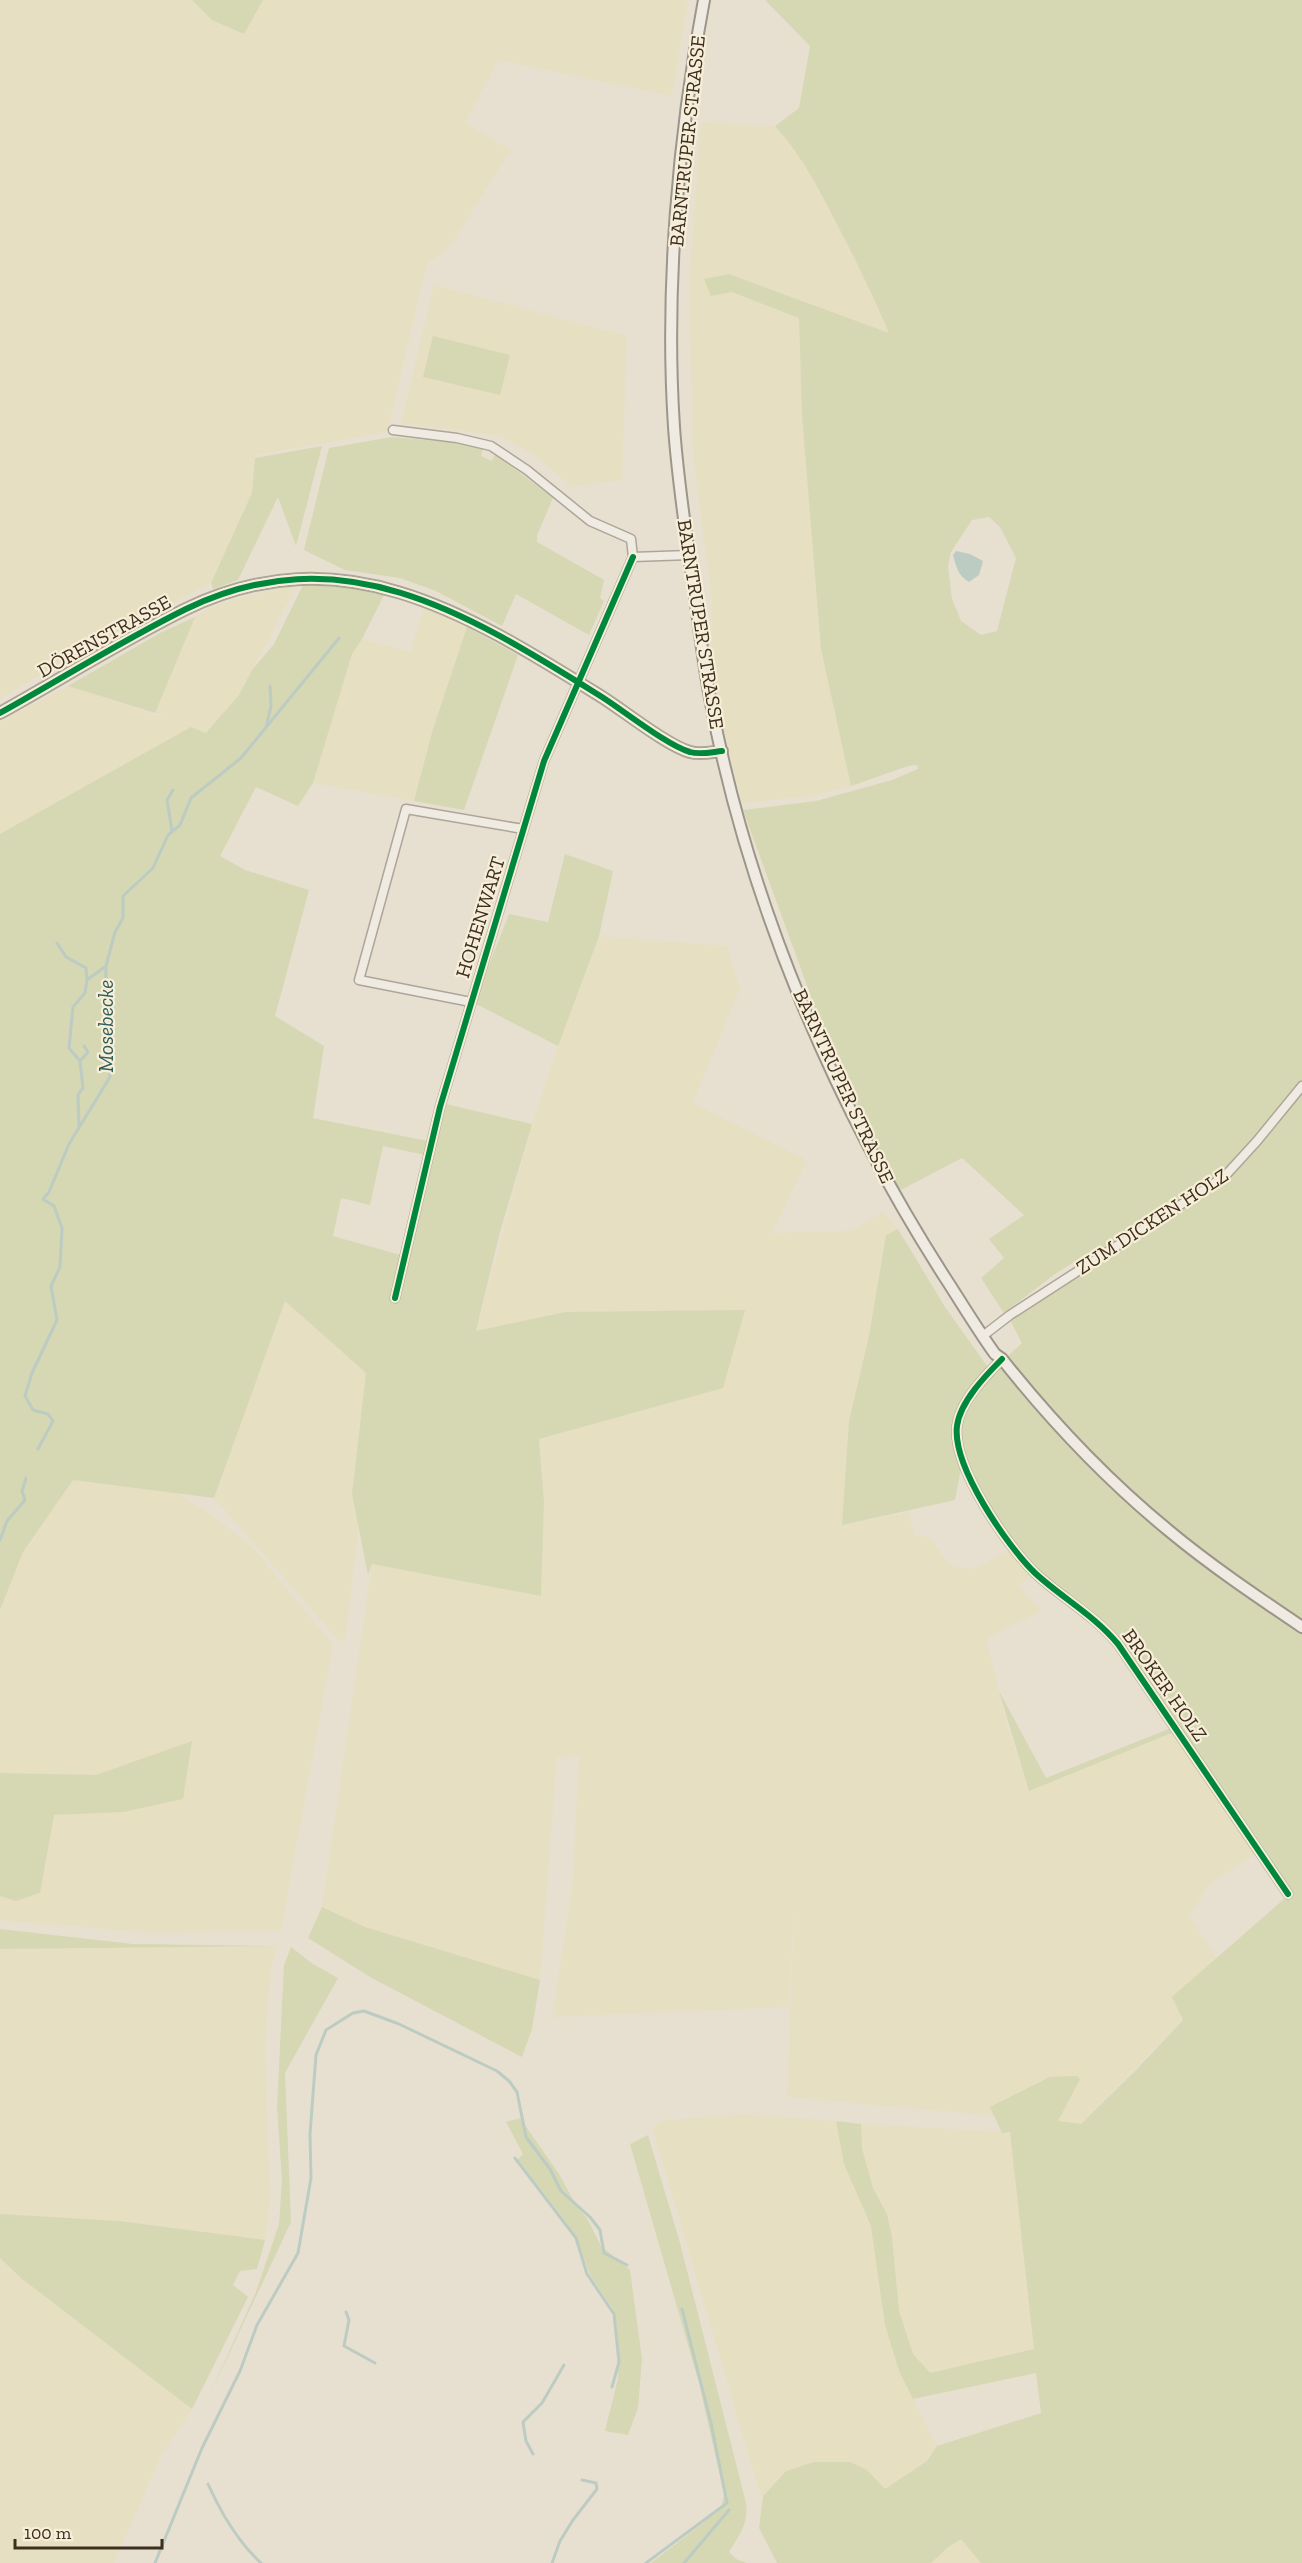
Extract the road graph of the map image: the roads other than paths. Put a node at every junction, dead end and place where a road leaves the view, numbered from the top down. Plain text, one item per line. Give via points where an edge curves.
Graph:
1 (704, 0) edge
2 (393, 430) dead end
3 (689, 555) junction
4 (633, 557) junction
5 (579, 682) junction
6 (0, 713) edge
7 (722, 751) junction
8 (523, 830) junction
9 (471, 1002) junction
10 (1302, 1086) edge
11 (395, 1298) dead end
12 (984, 1335) junction
13 (1002, 1359) junction
14 (1302, 1626) edge
15 (1288, 1894) dead end

1 - 3 main road, BARNTRUPER STRASSE via 678,183 672,306 674,424
2 - 4 street via 463,439 500,451 590,521 631,539
3 - 4 street
3 - 7 main road, BARNTRUPER STRASSE via 711,704
4 - 5 street, HOHENWART
5 - 6 main road, DÖRENSTRASSE via 472,620 416,597 379,586 296,579 239,589 187,609
5 - 7 main road, DÖRENSTRASSE via 677,747 691,752
5 - 8 street, HOHENWART via 544,761
7 - 12 main road, BARNTRUPER STRASSE via 769,912 833,1072 905,1212
8 - 9 street, HOHENWART
8 - 9 street via 406,810 359,980
9 - 11 street, HOHENWART via 440,1107
10 - 12 street, ZUM DICKEN HOLZ via 1225,1176 1010,1314
12 - 13 main road, BARNTRUPER STRASSE
13 - 14 main road, BARNTRUPER STRASSE via 1063,1431 1134,1501 1210,1564
13 - 15 street, BROKER HOLZ via 968,1400 957,1424 962,1460 977,1492 1023,1560 1103,1626 1118,1644

